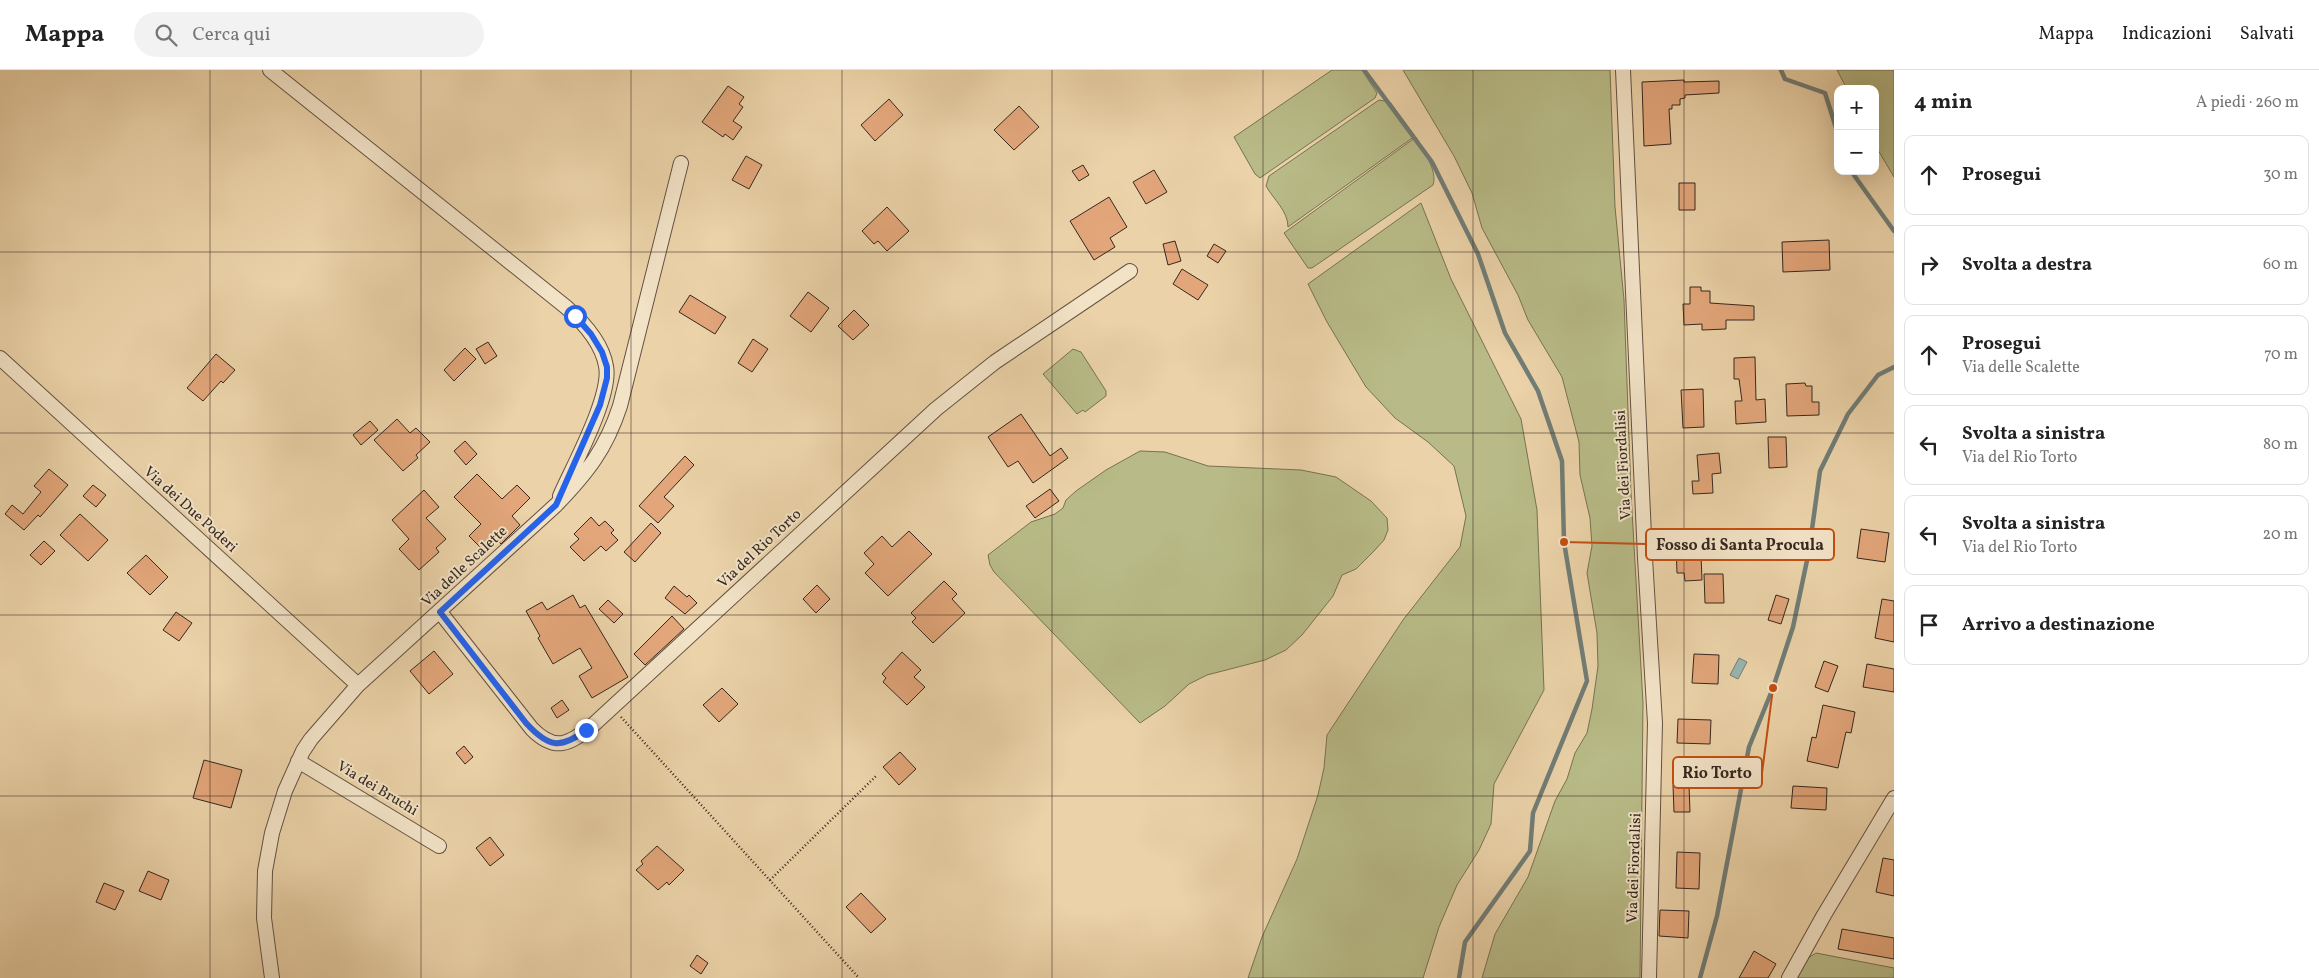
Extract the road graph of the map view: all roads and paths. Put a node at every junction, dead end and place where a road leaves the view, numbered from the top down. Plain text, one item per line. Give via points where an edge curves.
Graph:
1 (270, 70) edge
2 (1623, 70) edge
3 (682, 163) dead end
4 (1130, 271) dead end
5 (0, 358) edge
6 (556, 505) junction
7 (440, 612) junction
8 (358, 685) junction
9 (612, 707) junction
10 (298, 761) junction
11 (877, 775) dead end
12 (1894, 798) edge
13 (439, 846) dead end
14 (770, 880) junction
15 (272, 978) edge
16 (859, 978) edge
17 (1649, 978) edge
18 (1789, 978) edge

1 - 6 street via 566,307 591,334 606,363 606,385
2 - 17 street, Via dei Fiordalisi via 1655,723
3 - 6 street, Via delle Scalette via 616,419 594,463
4 - 9 street, Via del Rio Torto via 995,362 936,409
5 - 8 street, Via dei Due Poderi
6 - 7 street, Via delle Scalette
7 - 8 street, Via delle Scalette
7 - 9 street, Via del Rio Torto via 526,723 546,741 570,742
8 - 10 street, Via delle Scalette via 311,740
9 - 14 path
10 - 13 street, Via dei Bruchi
10 - 15 street, Via delle Scalette via 274,826 265,871 264,918
11 - 14 path
12 - 18 street
14 - 16 path

